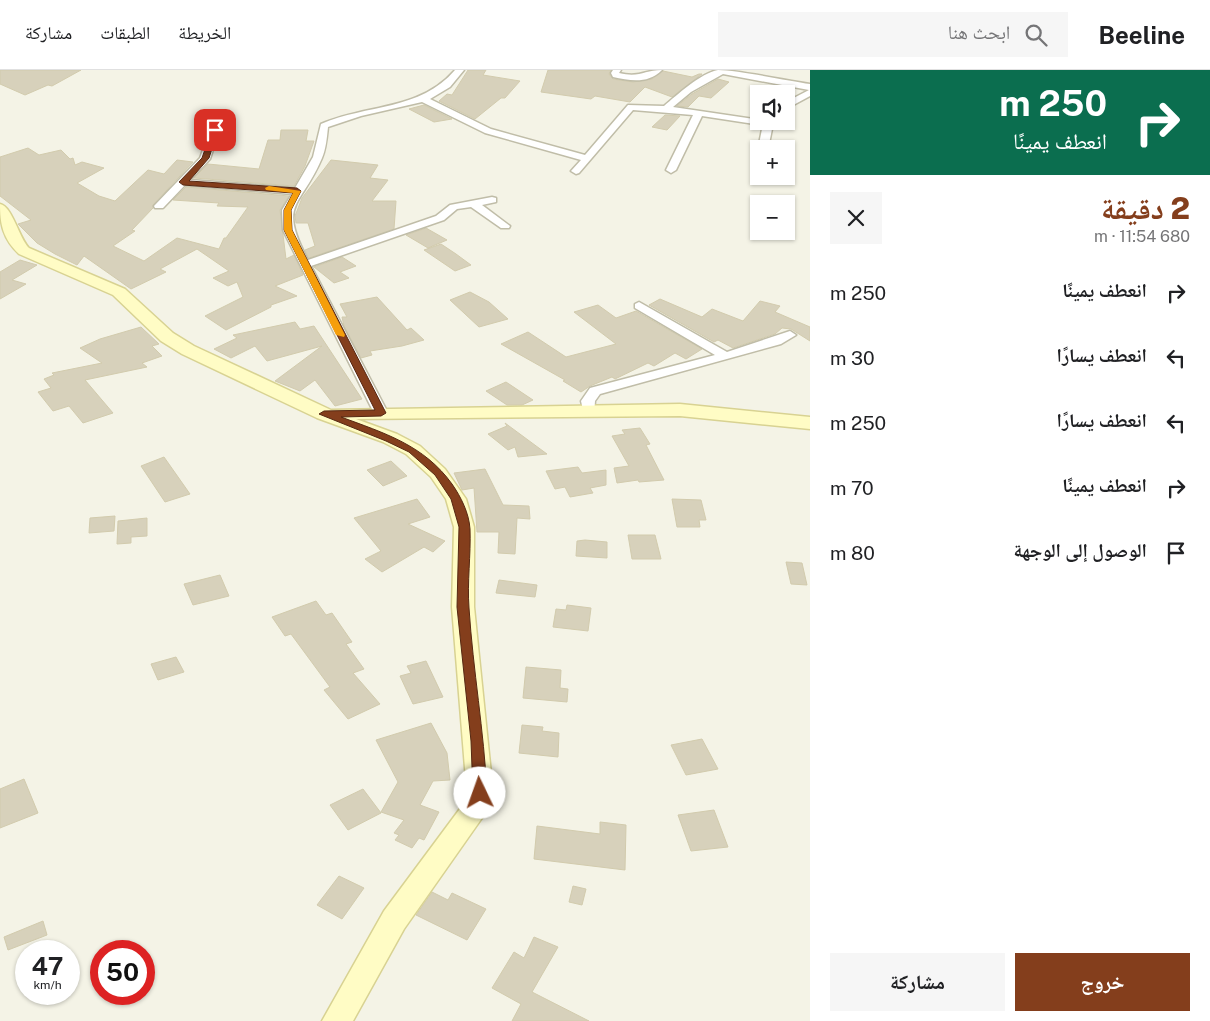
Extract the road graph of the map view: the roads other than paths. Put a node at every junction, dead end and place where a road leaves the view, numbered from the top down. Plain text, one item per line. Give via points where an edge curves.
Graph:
1 (460, 70) edge
2 (617, 70) edge
3 (658, 70) edge
4 (723, 70) edge
5 (810, 87) edge
6 (810, 92) edge
7 (424, 100) junction
8 (795, 101) edge
9 (666, 109) junction
10 (699, 113) junction
11 (218, 119) dead end
12 (750, 120) edge
13 (586, 158) junction
14 (671, 170) dead end
15 (576, 171) dead end
16 (183, 182) junction
17 (297, 191) junction
18 (492, 200) dead end
19 (474, 204) junction
20 (159, 206) dead end
21 (0, 208) edge
22 (505, 226) dead end
23 (304, 265) junction
24 (640, 306) dead end
25 (790, 335) dead end
26 (726, 356) junction
27 (589, 411) junction
28 (381, 413) junction
29 (324, 414) junction
30 (810, 423) edge
31 (336, 1021) edge

1 - 7 street via 451,85
2 - 3 street via 616,75 638,80
4 - 5 street
4 - 9 street via 688,90
6 - 8 street
7 - 13 street via 488,131
7 - 17 street via 324,126 318,157
9 - 10 street
9 - 13 street via 631,107
10 - 12 street
10 - 14 street
11 - 16 street via 206,158
13 - 15 street
16 - 17 street
16 - 20 street
17 - 23 street via 288,210 288,230
18 - 19 street
19 - 22 street
19 - 23 street via 454,207 440,218
21 - 29 main road via 16,243 24,251 119,292 167,337 188,350
23 - 28 street
24 - 26 street
25 - 26 street
26 - 27 street via 596,392 588,401
27 - 28 main road
27 - 30 main road via 680,410
28 - 29 main road
29 - 31 main road via 390,438 412,450 438,473 456,499 464,527 463,607 478,741 480,793 473,811 394,920

